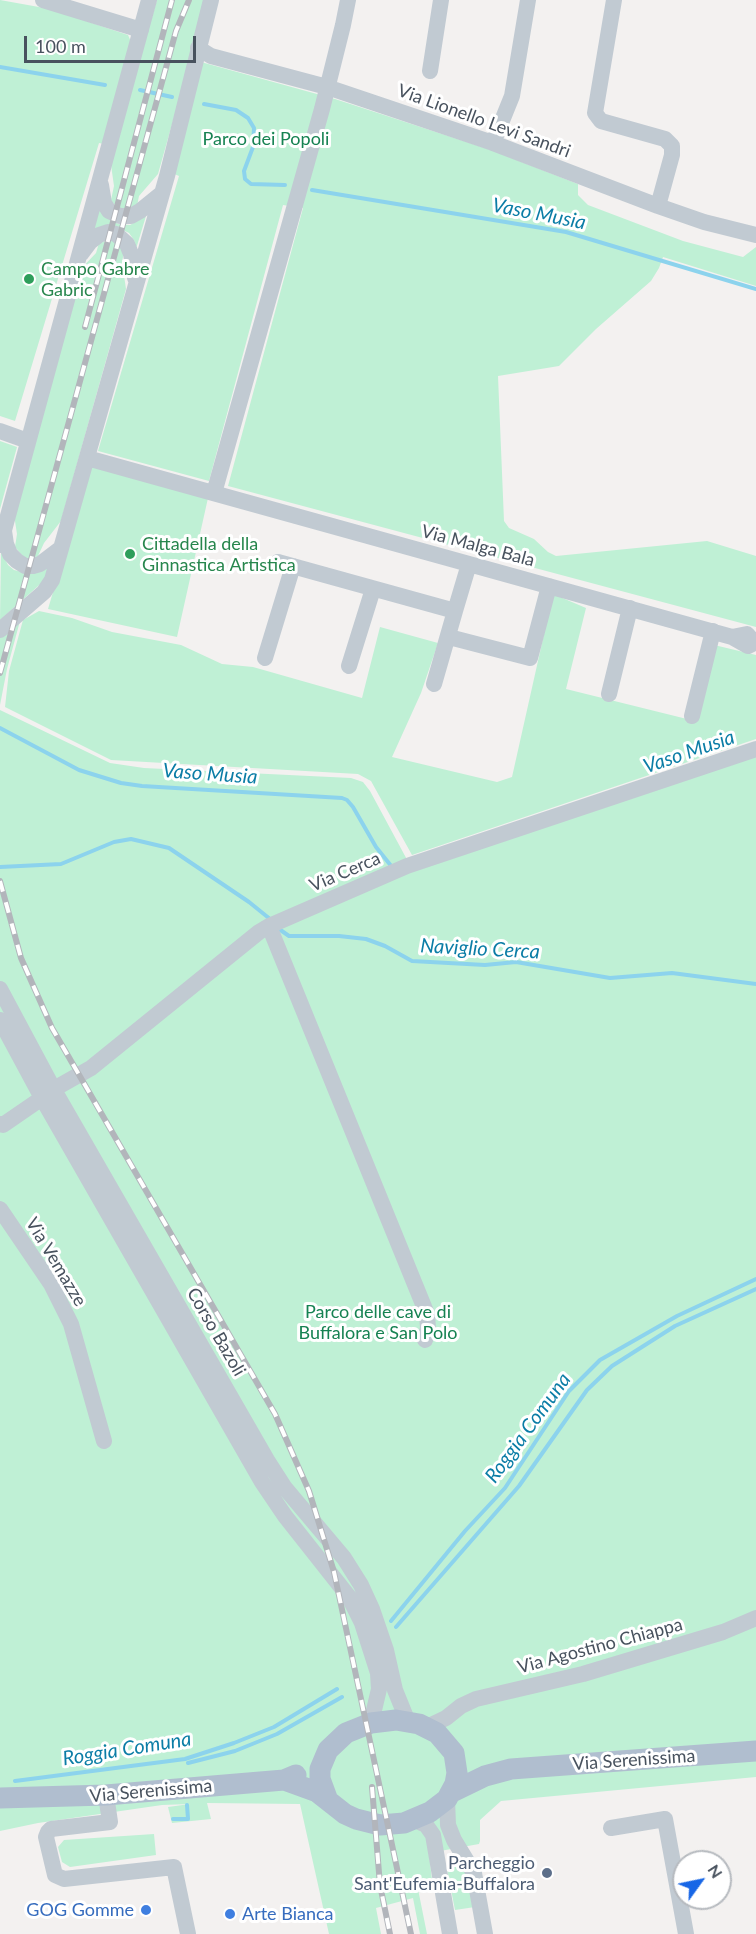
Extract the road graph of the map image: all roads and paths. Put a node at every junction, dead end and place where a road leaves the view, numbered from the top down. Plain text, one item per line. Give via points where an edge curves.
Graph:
1 (149, 0) edge
2 (211, 0) edge
3 (348, 0) edge
4 (441, 0) edge
5 (528, 0) edge
6 (614, 0) edge
7 (53, 1) edge
8 (141, 30) junction
9 (198, 48) junction
10 (430, 71) dead end
11 (327, 87) junction
12 (493, 143) junction
13 (100, 178) junction
14 (162, 193) junction
15 (658, 206) junction
16 (756, 235) edge
17 (79, 258) junction
18 (136, 285) junction
19 (0, 431) edge
20 (28, 441) junction
21 (87, 458) junction
22 (214, 493) junction
23 (2, 537) edge
24 (61, 548) junction
25 (469, 564) junction
26 (549, 586) junction
27 (373, 589) junction
28 (630, 608) junction
29 (455, 611) junction
30 (0, 630) edge
31 (713, 631) junction
32 (448, 637) junction
33 (732, 637) dead end
34 (265, 658) dead end
35 (349, 666) dead end
36 (434, 684) dead end
37 (609, 694) dead end
38 (692, 716) dead end
39 (756, 749) edge
40 (269, 926) junction
41 (0, 990) edge
42 (0, 1020) edge
43 (48, 1094) junction
44 (1, 1125) edge
45 (0, 1209) edge
46 (425, 1340) dead end
47 (104, 1441) dead end
48 (756, 1618) edge
49 (387, 1689) junction
50 (454, 1712) junction
51 (371, 1723) junction
52 (418, 1724) junction
53 (452, 1750) junction
54 (756, 1751) edge
55 (322, 1760) junction
56 (511, 1769) junction
57 (284, 1780) junction
58 (105, 1795) junction
59 (449, 1796) junction
60 (0, 1798) edge
61 (54, 1798) junction
62 (327, 1798) junction
63 (0, 1810) edge
64 (415, 1820) junction
65 (611, 1828) dead end
66 (188, 1934) edge
67 (450, 1934) edge
68 (485, 1934) edge
69 (686, 1934) edge

1 - 8 street
2 - 9 street
3 - 11 street
4 - 10 street
5 - 12 street via 512,96
6 - 15 street via 596,113 601,121 665,139 672,146
7 - 8 street
8 - 13 street
9 - 11 street, Via Lionello Levi Sandri via 212,56
9 - 14 street
11 - 12 street, Via Lionello Levi Sandri
11 - 22 street
12 - 15 street, Via Lionello Levi Sandri
13 - 14 street via 104,203 109,211 120,216 141,211
13 - 17 street
14 - 18 street
15 - 16 street, Via Lionello Levi Sandri
17 - 18 street via 99,235 116,234 124,239 131,254
17 - 20 street
18 - 21 street
19 - 20 street
20 - 23 street
21 - 22 street, Via Malga Bala
21 - 24 street
22 - 25 street, Via Malga Bala
23 - 24 street via 10,554 25,566 40,564
24 - 30 street via 52,580 44,592
25 - 26 street, Via Malga Bala
25 - 29 street
26 - 28 street, Via Malga Bala
26 - 32 street via 530,658
27 - 29 street
27 - 34 street via 285,564
27 - 35 street
28 - 31 street, Via Malga Bala
28 - 37 street
29 - 32 street
31 - 33 street, Via Malga Bala
31 - 38 street
32 - 36 street
39 - 40 street, Via Cerca via 407,866
40 - 43 street, Via Cerca via 91,1068
40 - 46 street via 426,1314
41 - 43 street, Corso Bazoli
42 - 43 street, Corso Bazoli
43 - 44 street, Via Cerca
43 - 49 street, Corso Bazoli via 262,1482 349,1598
45 - 47 street, Via Vemazze via 51,1284 71,1324
48 - 50 street, Via Agostino Chiappa via 723,1632 583,1674 476,1699
49 - 51 street
49 - 52 street
50 - 52 street, Via Agostino Chiappa
50 - 53 street
51 - 52 main road, Via Serenissima via 383,1720
51 - 55 main road, Via Serenissima via 346,1734
52 - 53 main road, Via Serenissima via 437,1733
53 - 56 main road, Via Serenissima via 484,1765
53 - 59 main road via 457,1773
54 - 56 main road, Via Serenissima
55 - 57 main road, Via Serenissima
55 - 62 main road via 320,1779
56 - 59 main road, Via Serenissima via 479,1779
57 - 58 main road, Via Serenissima
57 - 62 main road, Via Serenissima
58 - 61 main road, Via Serenissima
58 - 66 street via 110,1822 48,1832 55,1875 64,1880 174,1867
59 - 64 main road, Via Serenissima
59 - 68 street via 448,1825 474,1873
60 - 61 main road, Via Serenissima
61 - 63 main road, Via Serenissima
62 - 64 main road, Via Serenissima via 345,1814 368,1822 392,1825
64 - 67 street via 434,1835
65 - 69 street via 665,1819

